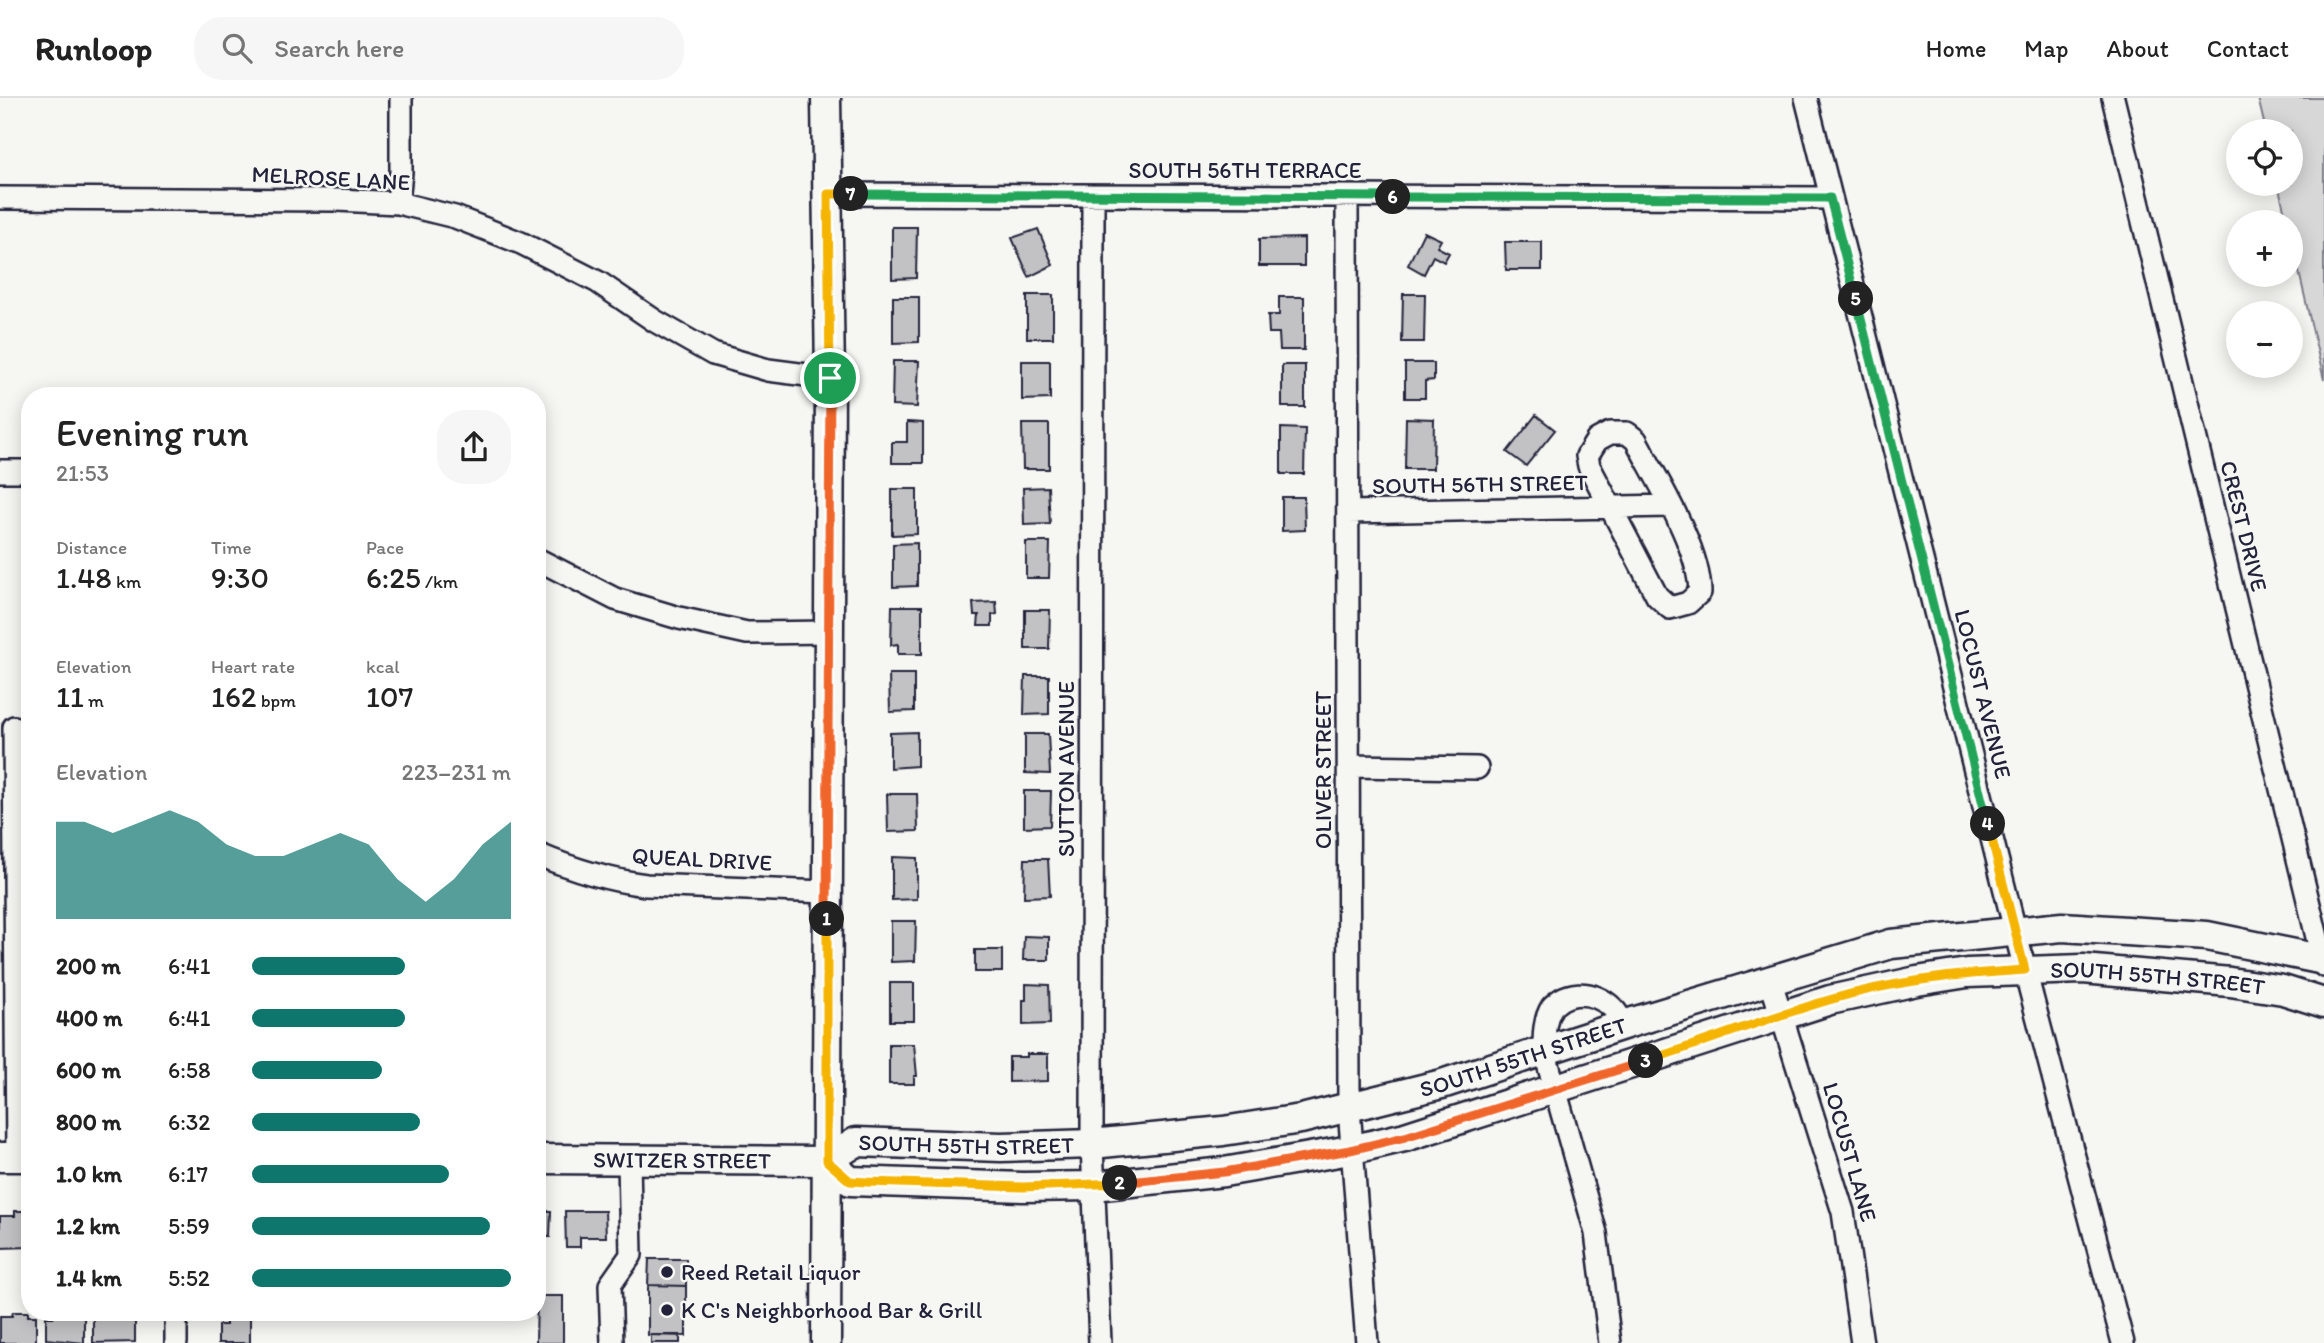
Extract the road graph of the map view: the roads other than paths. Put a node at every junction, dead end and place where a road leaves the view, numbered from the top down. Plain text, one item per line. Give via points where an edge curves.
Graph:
1 (401, 98) edge
2 (826, 98) edge
3 (1806, 98) edge
4 (2113, 98) edge
5 (828, 194) junction
6 (1093, 196) junction
7 (1347, 197) junction
8 (0, 198) edge
9 (1830, 198) junction
10 (398, 203) junction
11 (830, 378) junction
12 (0, 471) edge
13 (21, 471) edge
14 (1670, 506) junction
15 (1611, 508) junction
16 (1349, 512) junction
17 (546, 564) edge
18 (829, 632) junction
19 (14, 727) edge
20 (1350, 766) junction
21 (1477, 768) dead end
22 (546, 858) edge
23 (827, 891) junction
24 (2015, 932) junction
25 (2324, 960) edge
26 (2324, 966) edge
27 (2025, 970) junction
28 (1770, 979) junction
29 (2324, 1003) edge
30 (1783, 1016) junction
31 (1623, 1024) junction
32 (1544, 1050) junction
33 (1556, 1090) junction
34 (1349, 1108) junction
35 (1091, 1144) junction
36 (1350, 1150) junction
37 (16, 1157) edge
38 (546, 1159) edge
39 (629, 1160) junction
40 (827, 1161) junction
41 (1094, 1186) junction
42 (176, 1321) edge
43 (176, 1343) edge
44 (612, 1343) edge
45 (826, 1343) edge
46 (1100, 1343) edge
47 (1367, 1343) edge
48 (1610, 1343) edge
49 (1862, 1343) edge
50 (2123, 1343) edge

1 - 10 street
2 - 5 street
3 - 9 street, LOCUST AVENUE
4 - 25 street, CREST DRIVE
5 - 6 street, SOUTH 56TH TERRACE
5 - 11 street
6 - 7 street, SOUTH 56TH TERRACE
6 - 35 street, SUTTON AVENUE
7 - 9 street, SOUTH 56TH TERRACE
7 - 16 street, OLIVER STREET
8 - 10 street, MELROSE LANE
9 - 24 street, LOCUST AVENUE
10 - 11 street, MELROSE LANE via 455,217 521,243 598,282 713,354 768,370
11 - 18 street
12 - 13 street
14 - 15 street, SOUTH 56TH STREET
14 - 15 street, SOUTH 56TH STREET via 1636,440 1627,433 1610,433 1597,440 1587,456
14 - 15 street, SOUTH 56TH STREET via 1700,573 1700,592 1688,603 1670,607 1651,587
15 - 16 street, SOUTH 56TH STREET
16 - 20 street, OLIVER STREET
17 - 18 street via 615,599 679,618 747,633
18 - 23 street
19 - 37 street
20 - 21 street
20 - 34 street, OLIVER STREET
22 - 23 street, QUEAL DRIVE via 570,868 646,885
23 - 40 street
24 - 25 street, SOUTH 55TH STREET via 2062,927 2207,936
24 - 27 street, LOCUST AVENUE
24 - 28 street, SOUTH 55TH STREET via 1891,944
25 - 26 street, CREST DRIVE
27 - 29 street, SOUTH 55TH STREET via 2083,969 2218,981 2283,990
27 - 30 street, SOUTH 55TH STREET via 1917,981 1830,1000
27 - 50 street, LOCUST AVENUE
28 - 30 street, LOCUST LANE
28 - 31 street, SOUTH 55TH STREET
30 - 33 street, SOUTH 55TH STREET
30 - 49 street, LOCUST LANE via 1843,1212
31 - 32 street, SOUTH 55TH STREET
31 - 32 street via 1609,1006 1591,994 1572,993 1552,1006 1544,1030
32 - 33 street
32 - 34 street, SOUTH 55TH STREET via 1442,1084
33 - 36 street, SOUTH 55TH STREET
33 - 48 street via 1596,1233
34 - 35 street, SOUTH 55TH STREET via 1223,1131
34 - 36 street, OLIVER STREET
35 - 40 street, SOUTH 55TH STREET via 1001,1147 856,1142
35 - 41 street, SUTTON AVENUE
36 - 41 street, SOUTH 55TH STREET via 1224,1172
36 - 47 street, OLIVER STREET
38 - 39 street, SWITZER STREET
39 - 40 street, SWITZER STREET
39 - 44 street via 631,1255 610,1285
40 - 41 street, SOUTH 55TH STREET via 850,1181
40 - 45 street
41 - 46 street, SUTTON AVENUE
42 - 43 street

